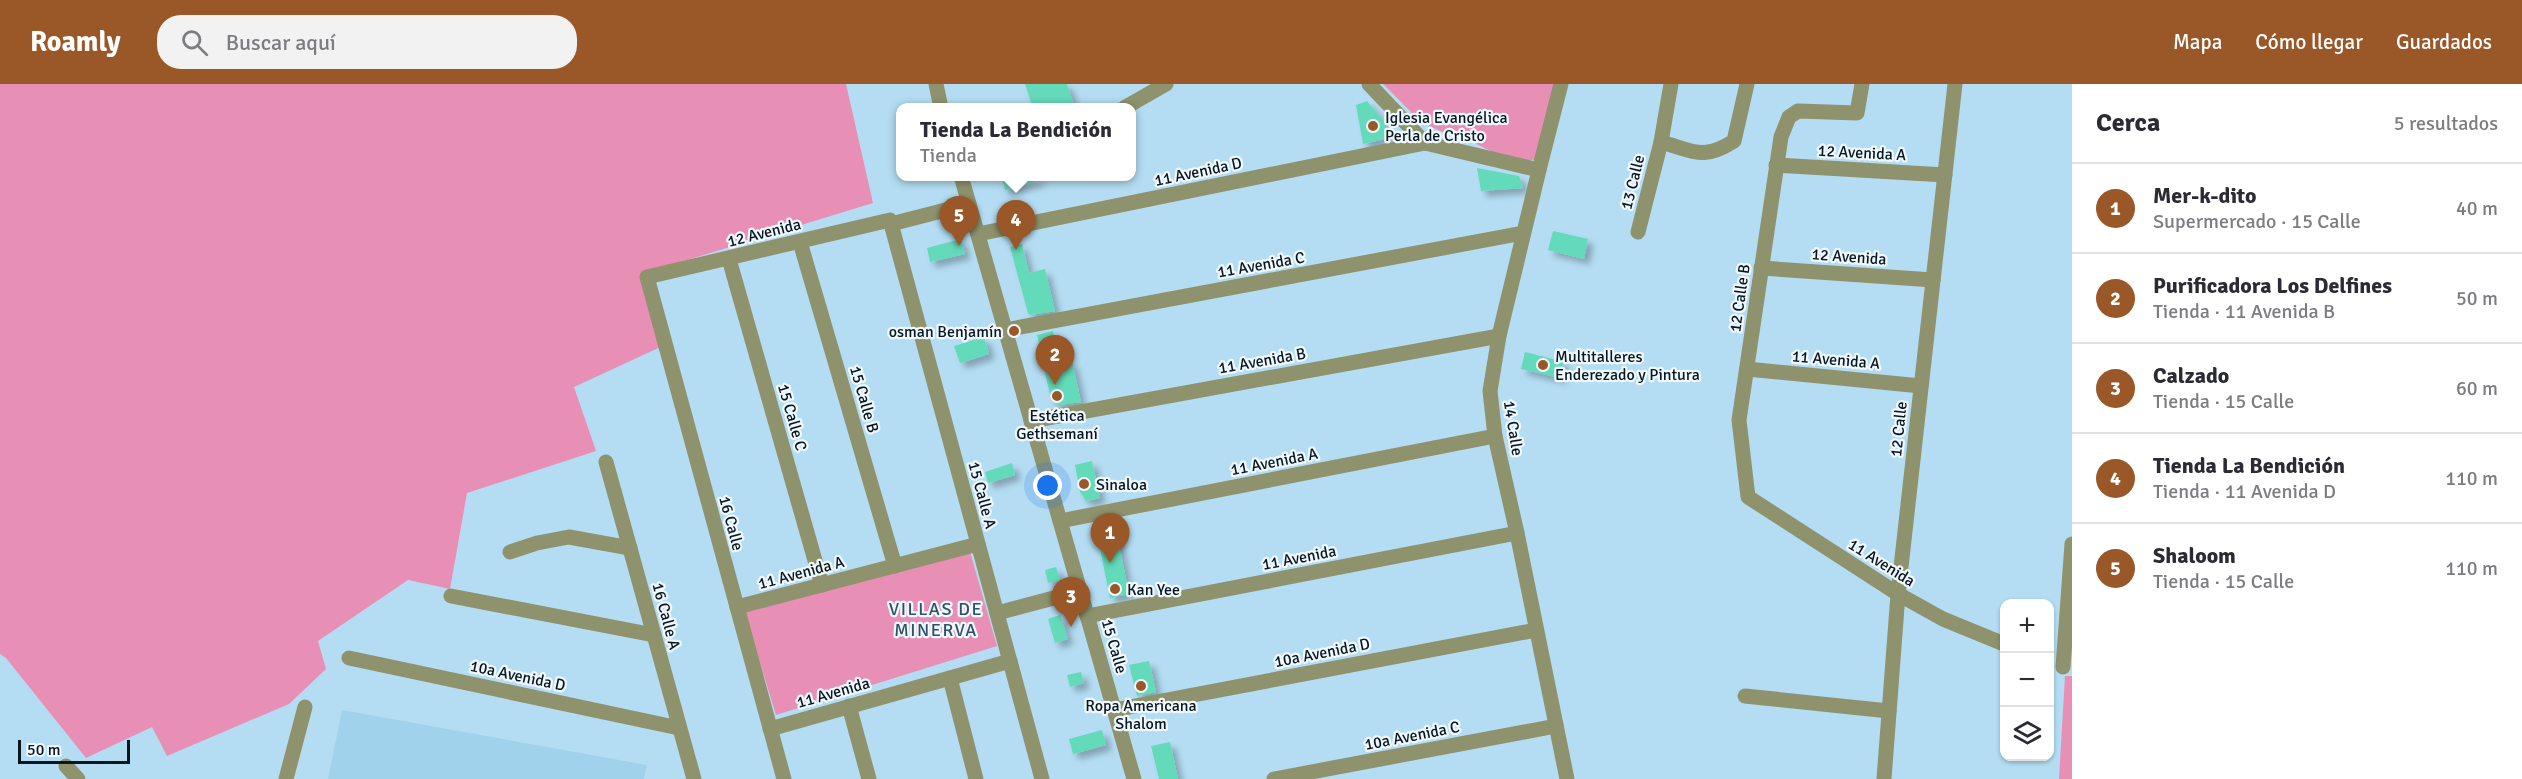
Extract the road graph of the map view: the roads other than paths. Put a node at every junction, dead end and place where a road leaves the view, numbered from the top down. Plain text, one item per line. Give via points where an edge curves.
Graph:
1 (936, 84) edge
2 (1166, 84) edge
3 (1369, 84) edge
4 (1561, 84) edge
5 (1671, 84) edge
6 (1747, 84) edge
7 (1862, 84) edge
8 (1956, 84) edge
9 (940, 103) edge
10 (1133, 103) edge
11 (1661, 142) junction
12 (1425, 143) junction
13 (1776, 165) junction
14 (1539, 170) junction
15 (1945, 175) junction
16 (965, 181) edge
17 (969, 204) junction
18 (890, 222) junction
19 (1638, 232) dead end
20 (1523, 233) junction
21 (978, 234) junction
22 (800, 242) junction
23 (729, 259) junction
24 (1761, 268) junction
25 (647, 277) joint
26 (1933, 280) junction
27 (1005, 330) junction
28 (1499, 336) junction
29 (1747, 369) junction
30 (1921, 386) junction
31 (1031, 421) junction
32 (1495, 436) junction
33 (606, 462) dead end
34 (1748, 497) joint
35 (1060, 521) junction
36 (1517, 533) junction
37 (978, 544) junction
38 (2072, 544) edge
39 (630, 548) junction
40 (510, 552) dead end
41 (895, 566) junction
42 (822, 585) junction
43 (1080, 591) junction
44 (1898, 594) junction
45 (451, 596) dead end
46 (736, 607) junction
47 (997, 613) junction
48 (1087, 616) junction
49 (1536, 630) junction
50 (654, 635) junction
51 (2000, 642) edge
52 (349, 658) dead end
53 (1010, 661) junction
54 (2062, 666) edge
55 (950, 678) junction
56 (1746, 696) dead end
57 (849, 706) junction
58 (305, 707) dead end
59 (1114, 710) junction
60 (1889, 711) junction
61 (1556, 726) junction
62 (679, 728) junction
63 (770, 729) junction
64 (66, 766) dead end
65 (78, 779) edge
66 (286, 779) edge
67 (694, 779) edge
68 (784, 779) edge
69 (869, 779) edge
70 (976, 779) edge
71 (1042, 779) edge
72 (1134, 779) edge
73 (1274, 779) edge
74 (1567, 779) edge
75 (1884, 779) edge

1 - 9 street
2 - 10 street
3 - 12 street
4 - 14 street, 14 Calle
5 - 11 street, 13 Calle
6 - 11 street via 1734,141 1718,152 1705,154
7 - 13 street, 12 Calle B via 1857,113 1798,111 1789,117
8 - 15 street, 12 Calle
11 - 19 street, 13 Calle
12 - 14 street
12 - 21 street, 11 Avenida D
13 - 15 street, 12 Avenida A
13 - 24 street, 12 Calle B
14 - 20 street, 14 Calle
15 - 26 street, 12 Calle
16 - 17 street, 15 Calle
17 - 18 street, 12 Avenida
17 - 21 street, 15 Calle
18 - 22 street, 12 Avenida
18 - 37 street, 15 Calle A
20 - 27 street, 11 Avenida C
20 - 28 street, 14 Calle
21 - 27 street, 15 Calle
22 - 23 street, 12 Avenida
22 - 41 street, 15 Calle B
23 - 25 street, 12 Avenida
23 - 42 street, 15 Calle C
24 - 26 street, 12 Avenida
24 - 29 street, 12 Calle B
25 - 46 street, 16 Calle
26 - 30 street, 12 Calle
27 - 31 street, 15 Calle
28 - 31 street, 11 Avenida B
28 - 32 street, 14 Calle via 1490,391
29 - 30 street, 11 Avenida A
29 - 34 street, 12 Calle B via 1739,420
30 - 44 street, 12 Calle
31 - 35 street, 15 Calle
32 - 35 street, 11 Avenida A
32 - 36 street, 14 Calle
33 - 39 street, 16 Calle A
34 - 44 street, 11 Avenida
35 - 43 street, 15 Calle
36 - 48 street, 11 Avenida
36 - 49 street, 14 Calle
37 - 41 street, 11 Avenida A
37 - 47 street, 15 Calle A
38 - 54 street
39 - 40 street via 569,537
39 - 50 street, 16 Calle A
41 - 42 street, 11 Avenida A
42 - 46 street, 11 Avenida A
43 - 47 street
43 - 48 street, 15 Calle
44 - 51 street, 11 Avenida via 1943,620
44 - 60 street, 12 Calle
45 - 50 street
46 - 63 street, 16 Calle
47 - 53 street, 15 Calle A
48 - 59 street, 15 Calle
49 - 59 street, 10a Avenida D
49 - 61 street, 14 Calle
50 - 62 street, 16 Calle A
52 - 62 street, 10a Avenida D
53 - 55 street, 11 Avenida
53 - 71 street, 15 Calle A
55 - 57 street, 11 Avenida
55 - 70 street
56 - 60 street
57 - 63 street, 11 Avenida
57 - 69 street
58 - 66 street
59 - 72 street, 15 Calle
60 - 75 street, 12 Calle
61 - 73 street, 10a Avenida C
61 - 74 street, 14 Calle
62 - 67 street, 16 Calle A
63 - 68 street, 16 Calle
64 - 65 street

